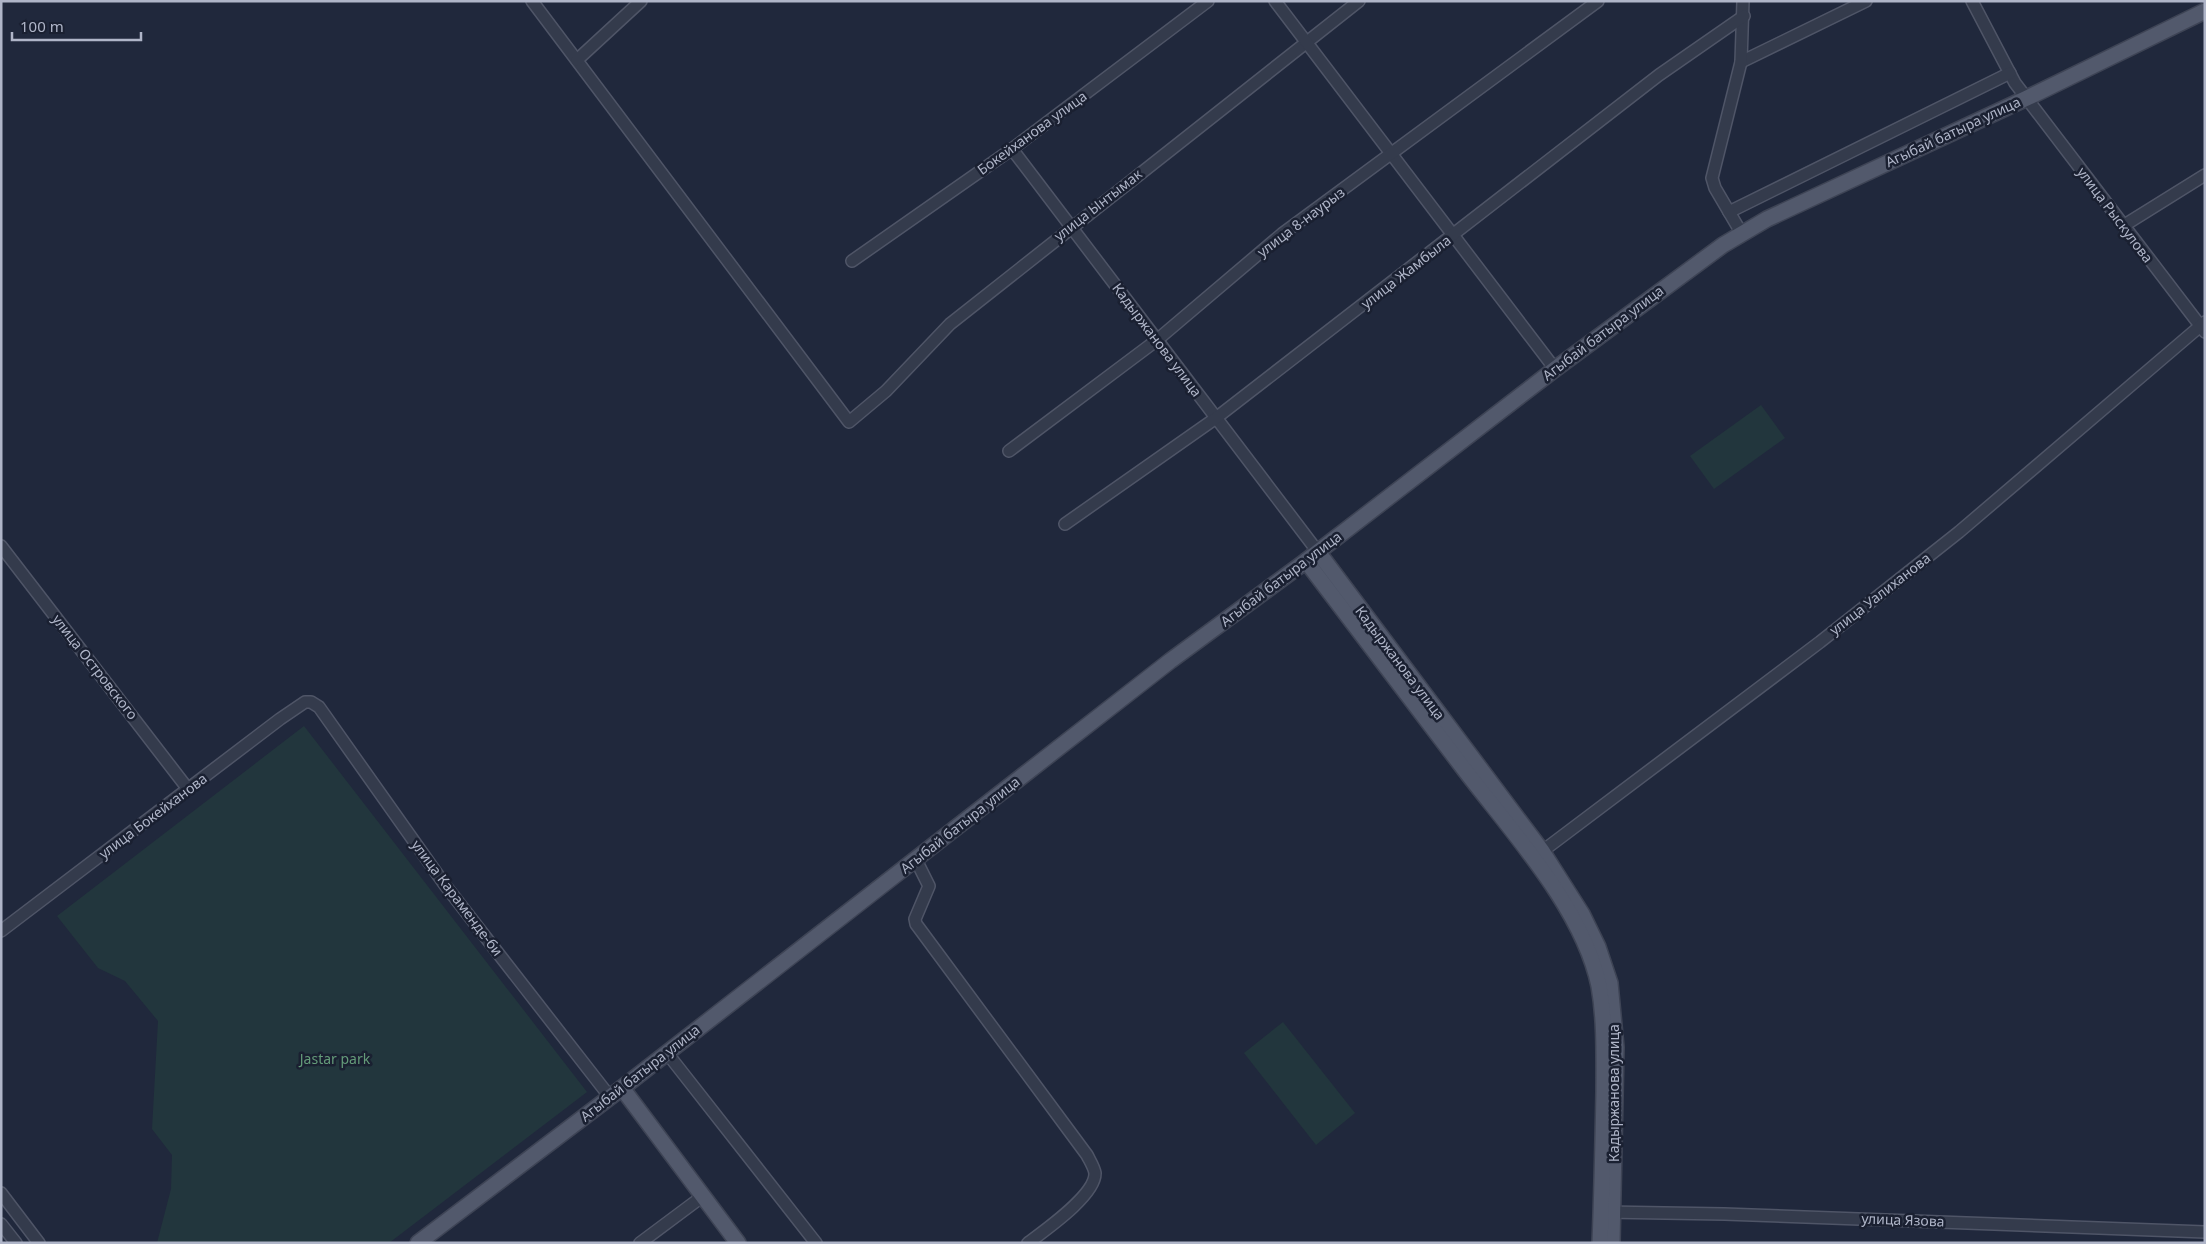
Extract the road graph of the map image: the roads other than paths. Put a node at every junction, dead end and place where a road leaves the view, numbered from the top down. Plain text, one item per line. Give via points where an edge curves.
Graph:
1 (532, 1) edge
2 (641, 1) edge
3 (1208, 1) edge
4 (1275, 1) edge
5 (1359, 1) edge
6 (1598, 1) edge
7 (1743, 1) edge
8 (1866, 1) edge
9 (1972, 1) edge
10 (2205, 11) edge
11 (1744, 16) junction
12 (1306, 42) junction
13 (577, 60) junction
14 (1741, 62) junction
15 (2010, 73) junction
16 (2027, 98) junction
17 (1012, 149) junction
18 (1392, 155) junction
19 (2205, 175) edge
20 (1729, 212) junction
21 (1072, 226) junction
22 (2123, 226) junction
23 (1742, 234) junction
24 (1453, 235) junction
25 (852, 261) dead end
26 (2203, 327) edge
27 (1157, 340) junction
28 (1555, 369) junction
29 (1216, 418) junction
30 (1009, 451) dead end
31 (1065, 524) dead end
32 (1, 546) edge
33 (1312, 556) junction
34 (304, 702) joint
35 (188, 789) junction
36 (1538, 855) junction
37 (916, 860) junction
38 (1, 932) edge
39 (667, 1053) junction
40 (616, 1093) junction
41 (1, 1193) edge
42 (703, 1196) junction
43 (1607, 1212) junction
44 (1, 1224) edge
45 (2205, 1232) edge
46 (16, 1243) edge
47 (39, 1243) edge
48 (418, 1243) edge
49 (640, 1243) edge
50 (738, 1243) edge
51 (816, 1243) edge
52 (1028, 1243) edge
53 (1600, 1243) edge
54 (1612, 1243) edge

1 - 13 street
2 - 13 street
3 - 17 street, Бокейханова улица
4 - 12 street
5 - 12 street, улица Ынтымак
6 - 18 street, улица 8-наурыз
7 - 11 street
8 - 14 street
9 - 15 street, улица Рыскулова
10 - 16 main road, Агыбай батыра улица
11 - 14 street
11 - 24 street, улица Жамбыла via 1659,75
12 - 18 street
12 - 21 street, улица Ынтымак
13 - 21 street, улица Ынтымак via 849,422 886,391 950,324
14 - 20 street via 1712,178
15 - 16 street, улица Рыскулова
15 - 20 street
16 - 22 street, улица Рыскулова
16 - 23 main road, Агыбай батыра улица via 1767,219
17 - 21 street, Кадыржанова улица
17 - 25 street, Бокейханова улица
18 - 24 street
18 - 27 street, улица 8-наурыз via 1282,234
19 - 22 street
20 - 23 street
21 - 27 street, Кадыржанова улица
22 - 26 street, улица Рыскулова
23 - 28 main road, Агыбай батыра улица via 1700,261
24 - 28 street
24 - 29 street, улица Жамбыла
26 - 36 street, улица Уалиханова via 1959,532 1820,642
27 - 29 street, Кадыржанова улица
27 - 30 street, улица 8-наурыз
28 - 33 main road, Агыбай батыра улица
29 - 31 street, улица Жамбыла
29 - 33 street, Кадыржанова улица
32 - 35 street, улица Островского
33 - 36 main road, Кадыржанова улица
33 - 37 main road, Агыбай батыра улица via 1170,661
34 - 35 street, улица Бокейханова
34 - 40 street, улица Караменде-би via 319,707 445,885
35 - 38 street, улица Бокейханова
36 - 43 main road, Кадыржанова улица via 1582,914 1610,983 1616,1047
37 - 39 main road, Агыбай батыра улица
37 - 52 street via 929,886 915,919 916,924 1093,1166 1094,1182 1081,1199
39 - 40 main road, Агыбай батыра улица
39 - 51 street
40 - 42 main road, улица Караменде-би
40 - 48 main road, Агыбай батыра улица
41 - 47 street
42 - 49 street
42 - 50 main road, улица Караменде-би
43 - 45 street, улица Язова
43 - 53 main road, Кадыржанова улица
43 - 54 main road, Кадыржанова улица
44 - 46 street

